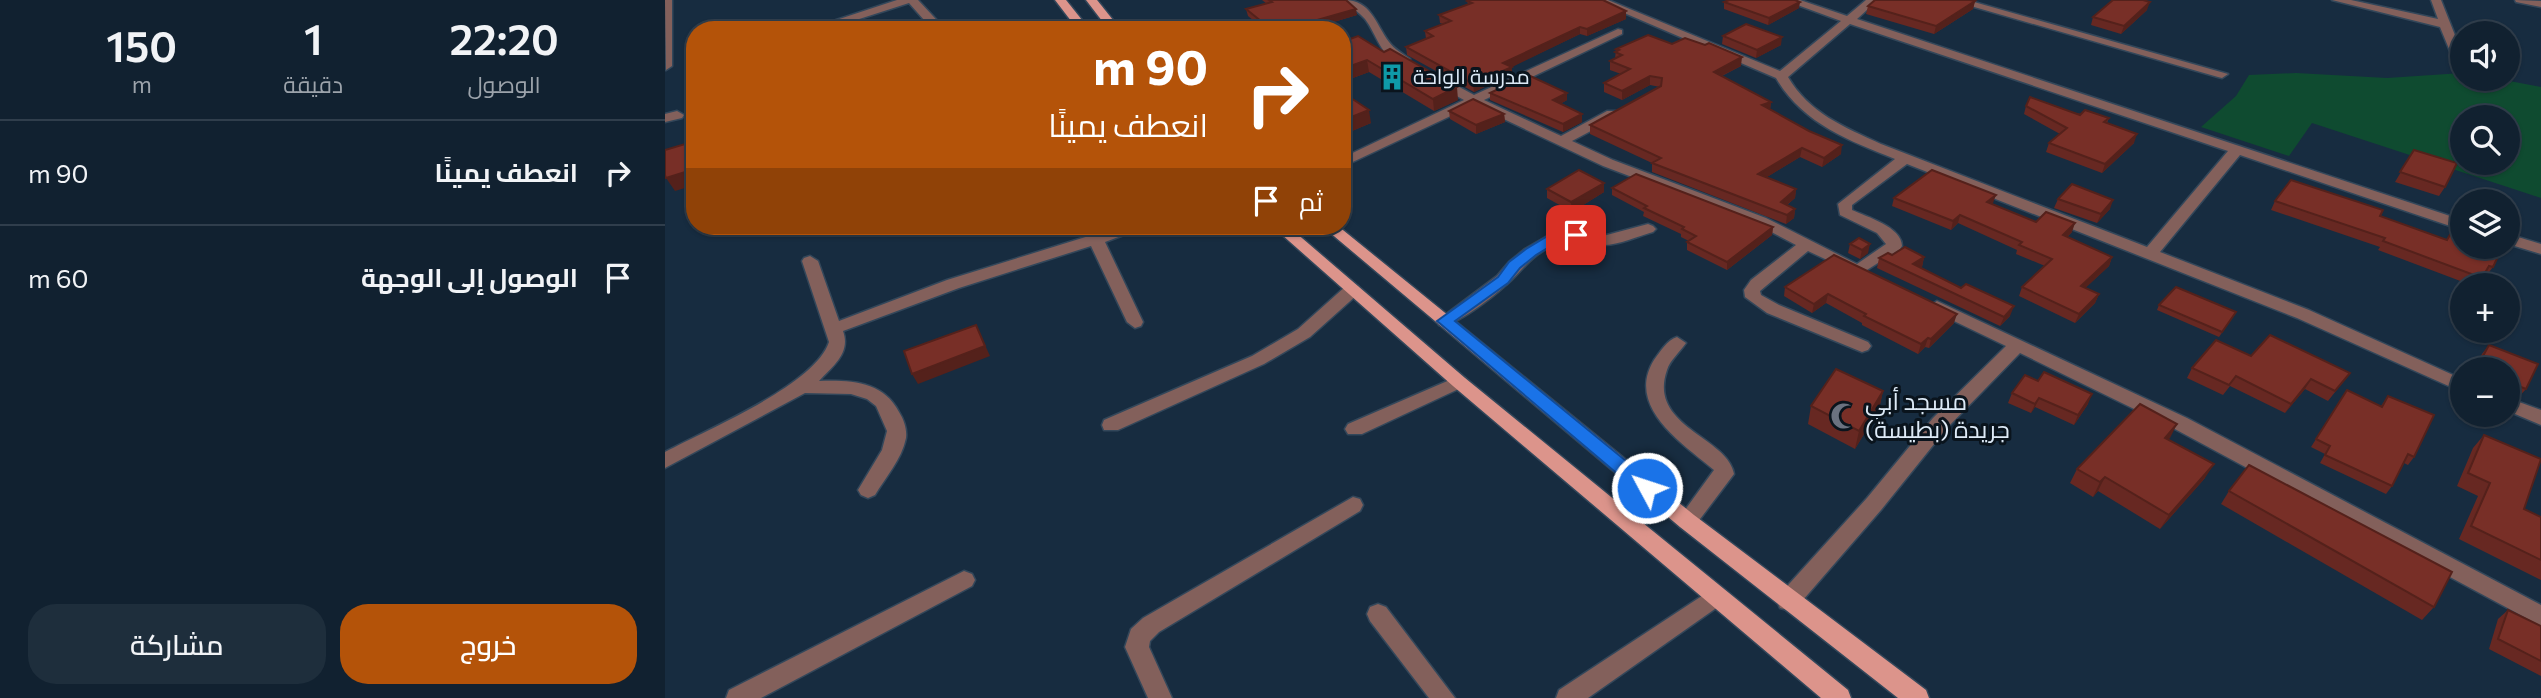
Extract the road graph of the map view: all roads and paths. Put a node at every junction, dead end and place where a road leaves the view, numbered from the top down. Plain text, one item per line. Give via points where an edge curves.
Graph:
1 (667, 0) edge
2 (910, 0) edge
3 (1060, 0) edge
4 (1091, 0) edge
5 (1349, 0) edge
6 (1599, 0) edge
7 (1789, 0) edge
8 (1873, 0) edge
9 (1955, 0) edge
10 (2337, 0) edge
11 (2436, 0) edge
12 (2520, 0) edge
13 (2541, 4) edge
14 (1848, 20) junction
15 (841, 21) edge
16 (931, 21) edge
17 (1076, 21) edge
18 (1108, 21) edge
19 (2447, 25) junction
20 (1618, 32) dead end
21 (2450, 34) edge
22 (666, 66) edge
23 (2222, 74) dead end
24 (1781, 76) junction
25 (1473, 100) junction
26 (1620, 110) edge
27 (1562, 141) junction
28 (2236, 151) junction
29 (1351, 159) edge
30 (1905, 159) junction
31 (2450, 221) edge
32 (1648, 229) dead end
33 (1110, 235) edge
34 (1289, 235) edge
35 (1340, 235) edge
36 (1096, 240) junction
37 (2520, 243) edge
38 (1807, 244) junction
39 (2541, 249) edge
40 (2150, 254) junction
41 (810, 261) dead end
42 (1352, 290) junction
43 (1920, 299) edge
44 (1445, 321) junction
45 (1135, 322) dead end
46 (833, 329) junction
47 (1677, 343) dead end
48 (2018, 344) junction
49 (1862, 346) dead end
50 (2450, 381) edge
51 (1459, 382) junction
52 (802, 387) junction
53 (2520, 409) edge
54 (2541, 418) edge
55 (1111, 425) dead end
56 (1355, 429) dead end
57 (665, 461) edge
58 (868, 490) dead end
59 (1353, 505) dead end
60 (1687, 521) junction
61 (964, 580) dead end
62 (1714, 597) junction
63 (1788, 601) junction
64 (1378, 614) dead end
65 (2541, 616) edge
66 (738, 698) edge
67 (1160, 698) edge
68 (1443, 698) edge
69 (1567, 698) edge
70 (1839, 698) edge
71 (1917, 698) edge

1 - 22 street
2 - 15 street
2 - 16 street
3 - 17 main road
4 - 18 main road
5 - 25 street via 1370,17 1394,54
6 - 24 street
7 - 14 street
8 - 14 street
9 - 23 street
10 - 19 street
11 - 19 street
12 - 13 street
14 - 24 street
14 - 28 street
19 - 21 street
20 - 25 street
24 - 30 street via 1800,106 1819,119
25 - 27 street
25 - 29 street
26 - 27 street
27 - 38 street
28 - 31 street
28 - 40 street
30 - 38 street via 1845,204 1845,212 1894,240 1894,246 1866,273
30 - 40 street
32 - 44 street via 1603,241 1567,234 1556,237
33 - 36 street
34 - 42 main road
35 - 44 main road
36 - 45 street
36 - 46 street via 953,284
37 - 39 street
38 - 49 street via 1756,284 1753,297
40 - 50 street via 2303,314
41 - 46 street
42 - 51 main road
42 - 55 street via 1304,333 1258,360
43 - 48 street
44 - 60 main road
46 - 52 street via 838,342 834,354
47 - 60 street via 1658,370 1654,390 1664,413 1723,467 1724,474
48 - 63 street via 1940,423
48 - 65 street via 2180,423
51 - 56 street
51 - 62 main road
52 - 57 street
52 - 58 street via 855,388 884,400 896,425 896,440
53 - 54 street
59 - 67 street via 1139,636 1137,647
60 - 63 main road
61 - 66 street
62 - 69 street
62 - 70 main road
63 - 71 main road
64 - 68 street

